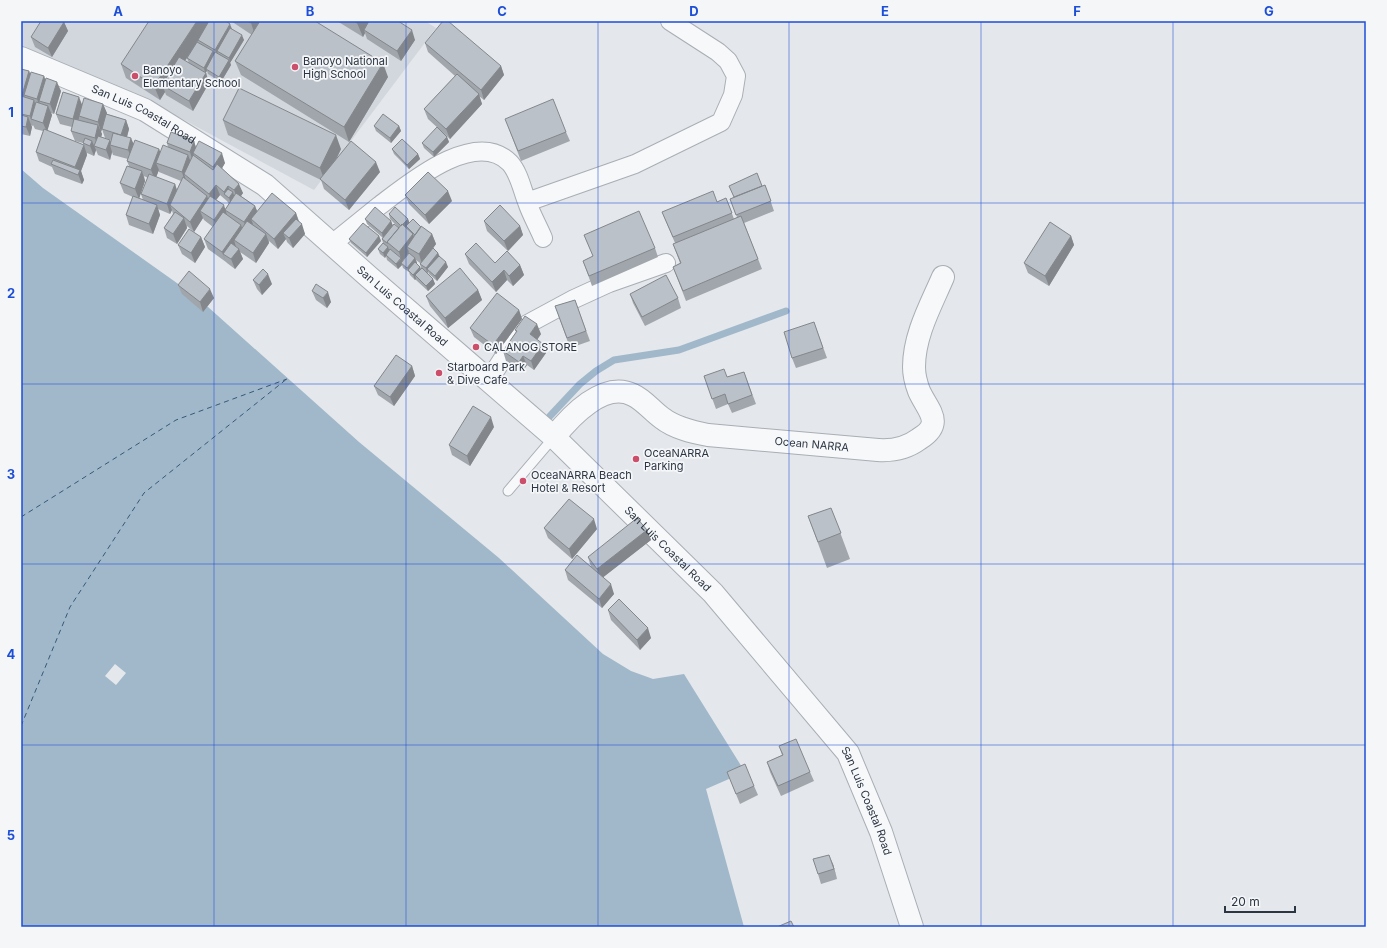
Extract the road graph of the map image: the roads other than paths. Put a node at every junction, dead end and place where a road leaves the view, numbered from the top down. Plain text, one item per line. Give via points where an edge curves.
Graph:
1 (670, 21) edge
2 (21, 58) edge
3 (527, 202) junction
4 (543, 238) dead end
5 (332, 244) junction
6 (666, 264) dead end
7 (943, 277) dead end
8 (489, 380) junction
9 (554, 437) junction
10 (508, 491) dead end
11 (912, 927) edge

1 - 3 street via 718,52 728,61 736,76 733,95 721,122 635,164
2 - 5 street, San Luis Coastal Road via 145,110 265,185
3 - 4 street
3 - 5 street via 514,169 505,159 483,152 469,153 429,169
5 - 8 street, San Luis Coastal Road
6 - 8 street via 588,292 524,326
7 - 9 street, Ocean NARRA via 921,329 914,366 917,386 933,416 933,424 927,434 909,445 891,450 878,450 708,435 676,426 662,419 634,395 618,392 606,394 585,405
8 - 9 street, San Luis Coastal Road
9 - 10 lane
9 - 11 street, San Luis Coastal Road via 713,593 848,753 881,832

